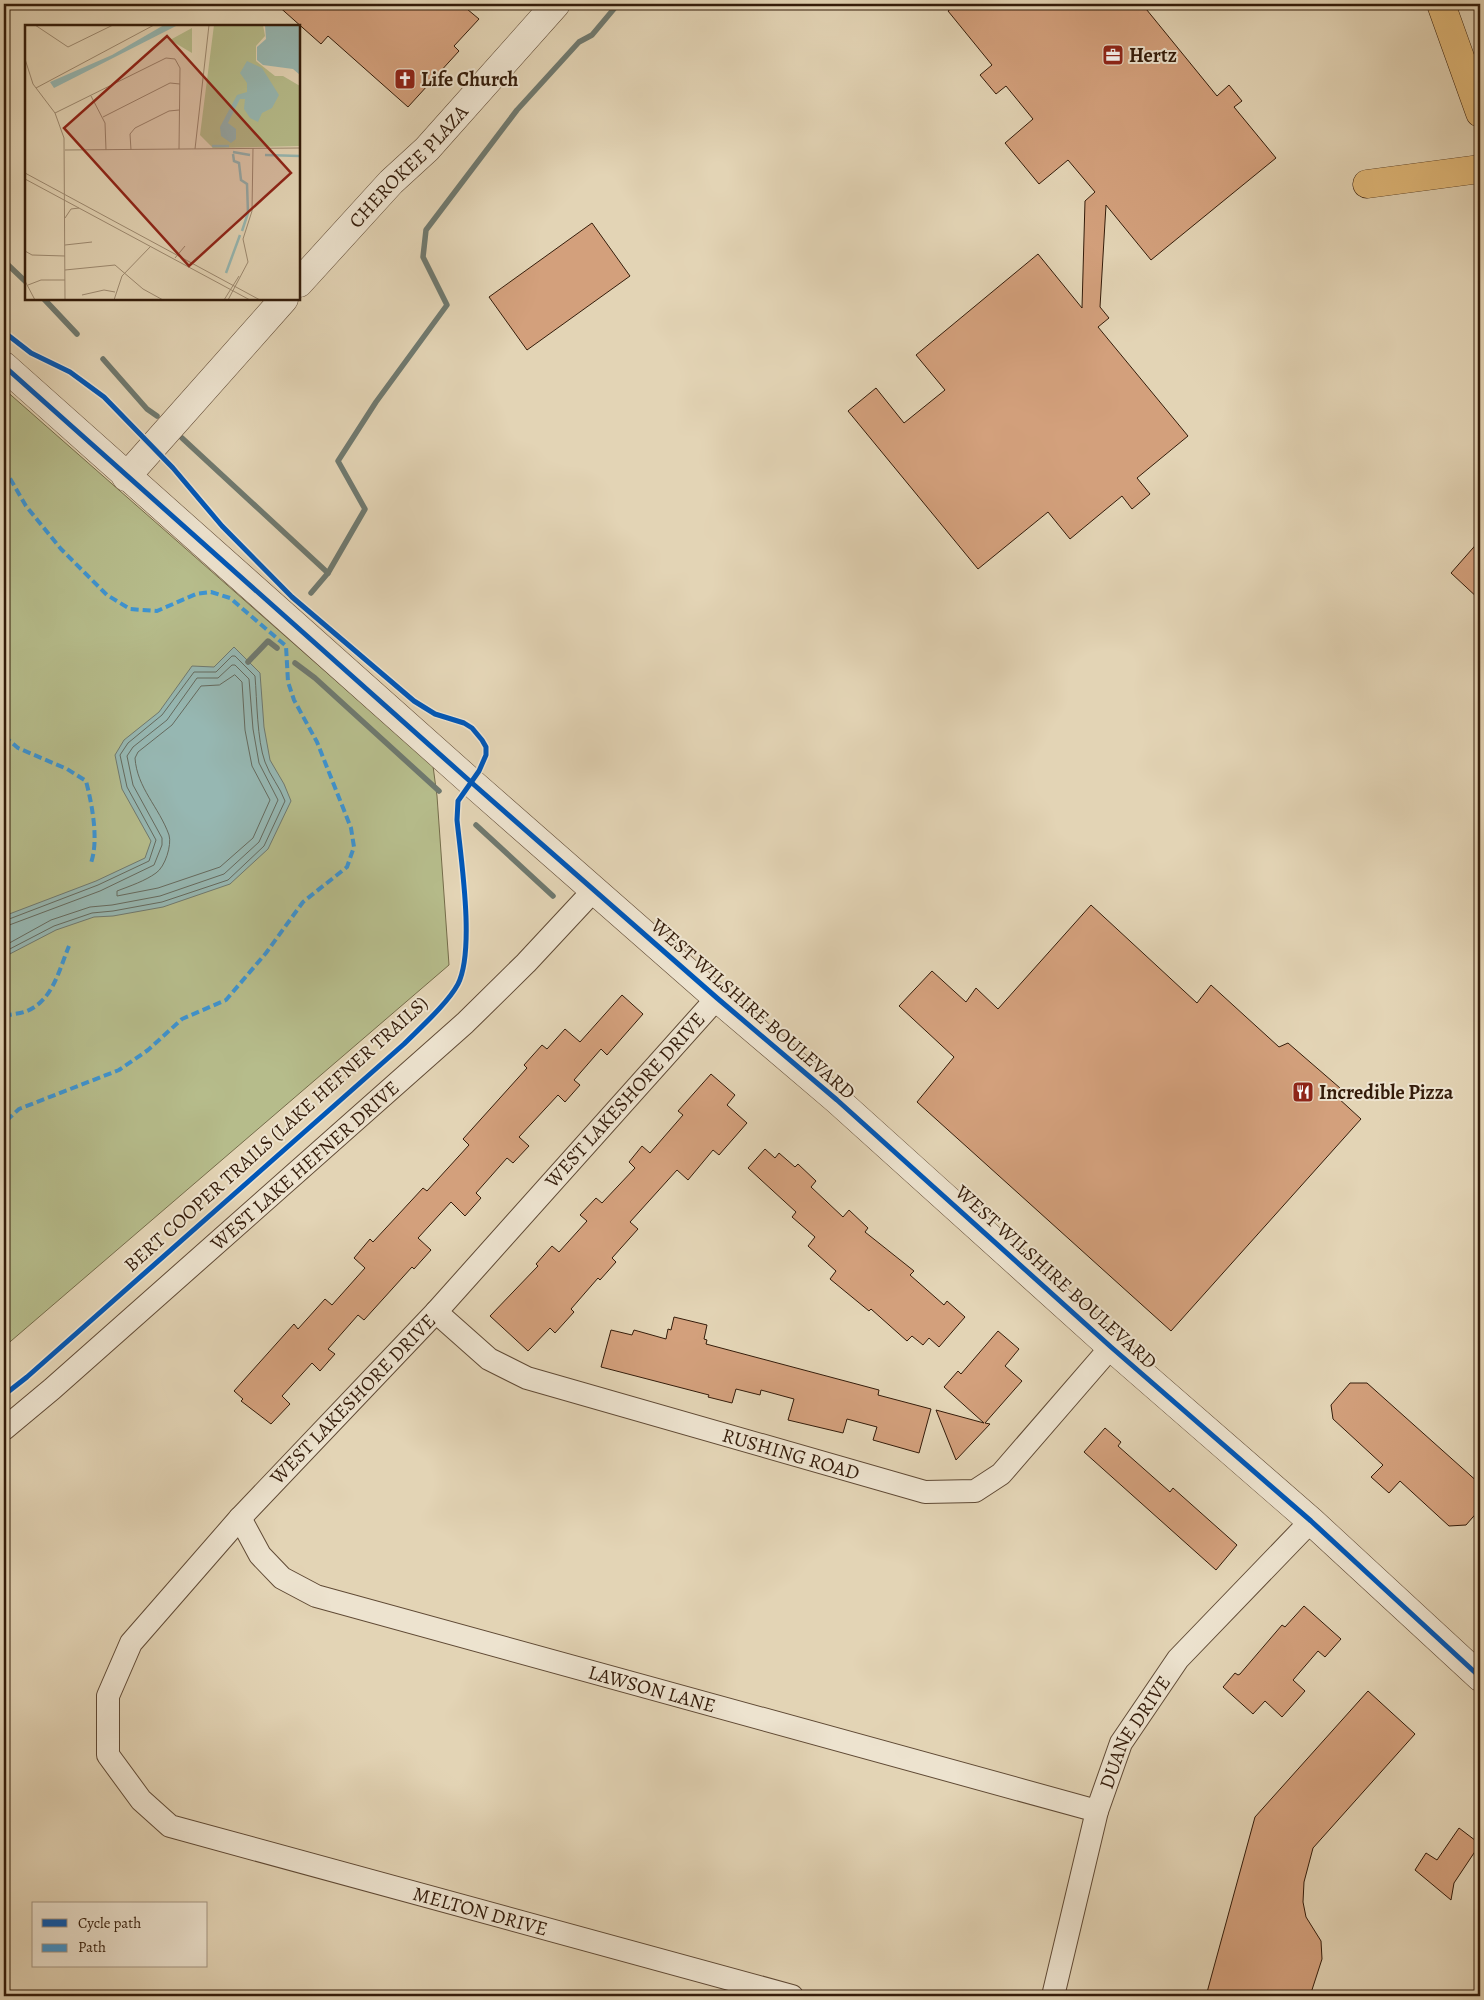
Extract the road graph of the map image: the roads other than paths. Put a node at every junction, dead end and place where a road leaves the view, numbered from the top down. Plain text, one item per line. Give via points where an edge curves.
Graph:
1 (556, 4) edge
2 (1441, 4) edge
3 (1480, 114) edge
4 (1480, 169) edge
5 (1480, 187) edge
6 (300, 281) edge
7 (283, 300) edge
8 (4, 366) edge
9 (126, 477) junction
10 (594, 890) junction
11 (717, 998) junction
12 (436, 1312) junction
13 (1111, 1347) junction
14 (4, 1429) edge
15 (240, 1518) junction
16 (1311, 1521) junction
17 (1480, 1677) edge
18 (1097, 1811) junction
19 (170, 1826) joint
20 (792, 1996) edge
21 (1053, 1996) edge

1 - 6 street, CHEROKEE PLAZA via 426,149 391,182
2 - 3 highway
4 - 5 highway via 1374,193
7 - 9 street
8 - 9 street, WEST WILSHIRE BOULEVARD
9 - 10 street, WEST WILSHIRE BOULEVARD
10 - 11 street, WEST WILSHIRE BOULEVARD
10 - 14 street, WEST LAKE HEFNER DRIVE via 465,1022
11 - 12 street, WEST LAKESHORE DRIVE
11 - 13 street, WEST WILSHIRE BOULEVARD via 837,1100
12 - 13 street, RUSHING ROAD via 489,1359 527,1378 925,1492 975,1491 1000,1474
12 - 15 street, WEST LAKESHORE DRIVE
13 - 16 street, WEST WILSHIRE BOULEVARD
15 - 18 street, LAWSON LANE via 260,1555 282,1578 316,1596
15 - 19 street, WEST LAKESHORE DRIVE via 131,1643 108,1696 108,1755 141,1800
16 - 17 street, WEST WILSHIRE BOULEVARD
16 - 18 street, DUANE DRIVE via 1178,1658 1121,1743
18 - 21 street, DUANE DRIVE
19 - 20 street, MELTON DRIVE

